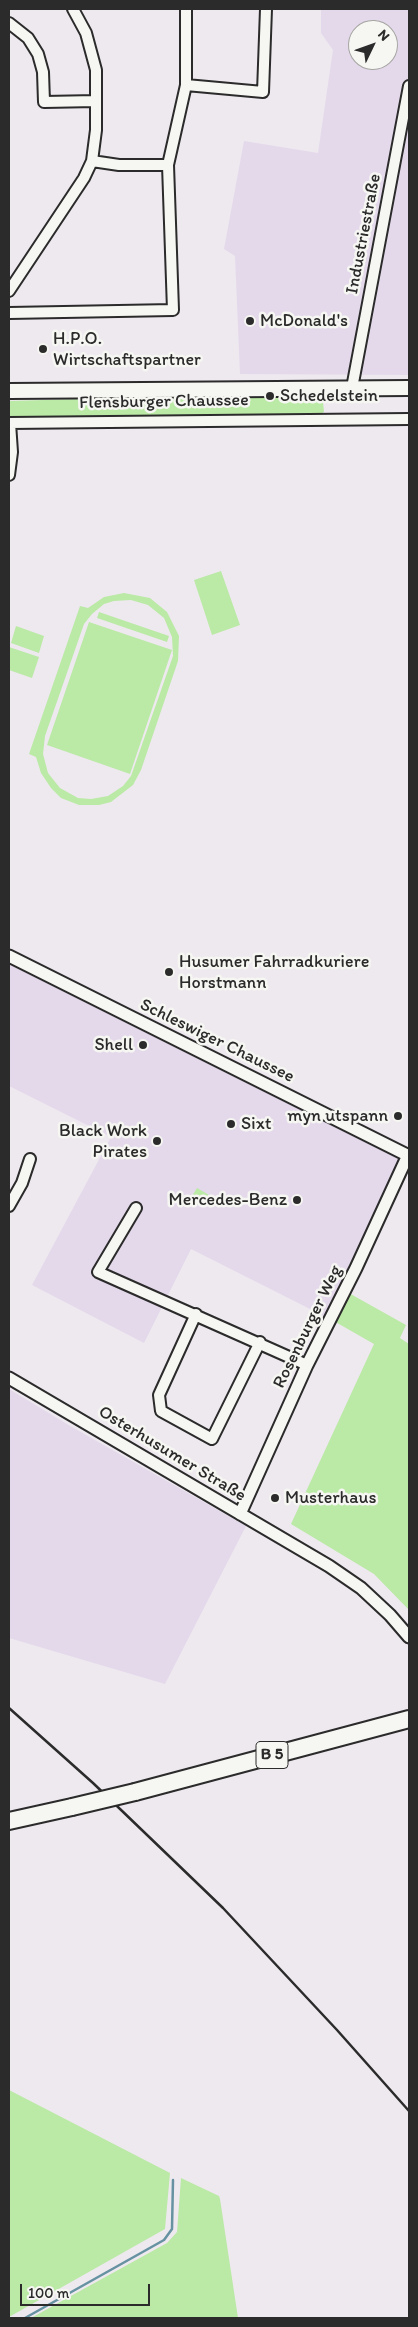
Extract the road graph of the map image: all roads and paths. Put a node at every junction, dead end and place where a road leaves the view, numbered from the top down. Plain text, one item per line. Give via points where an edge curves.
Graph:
1 (73, 9) edge
2 (186, 9) edge
3 (266, 9) edge
4 (9, 23) edge
5 (186, 85) junction
6 (409, 86) edge
7 (96, 101) junction
8 (92, 161) junction
9 (168, 165) junction
10 (9, 291) edge
11 (9, 313) edge
12 (352, 388) junction
13 (409, 388) edge
14 (9, 391) edge
15 (409, 419) edge
16 (9, 422) edge
17 (9, 475) edge
18 (9, 956) edge
19 (408, 1156) edge
20 (30, 1159) dead end
21 (9, 1206) edge
22 (136, 1208) dead end
23 (196, 1314) junction
24 (260, 1342) junction
25 (307, 1365) junction
26 (9, 1378) edge
27 (240, 1514) junction
28 (409, 1637) edge
29 (409, 1718) edge
30 (9, 1821) edge

1 - 7 street via 86,33 96,70
2 - 5 street
3 - 5 street via 263,92
4 - 7 street via 28,38 38,54 43,72 44,102
5 - 9 street
6 - 12 street, Industriestraße
7 - 8 street
8 - 9 street via 119,165
8 - 10 street
9 - 11 street via 173,310
12 - 13 main road, Flensburger Chaussee
12 - 14 main road, Flensburger Chaussee
15 - 16 street, Flensburger Chaussee
16 - 17 street via 12,452
18 - 19 street, Schleswiger Chaussee
19 - 25 street, Rosenburger Weg
20 - 21 street
22 - 23 street via 98,1272
23 - 24 street
23 - 24 street via 159,1394 161,1411 212,1439
24 - 25 street
25 - 27 street, Rosenburger Weg
26 - 27 street, Osterhusumer Straße
27 - 28 street, Osterhusumer Straße via 361,1588
29 - 30 highway, B 5, bridge via 135,1792

